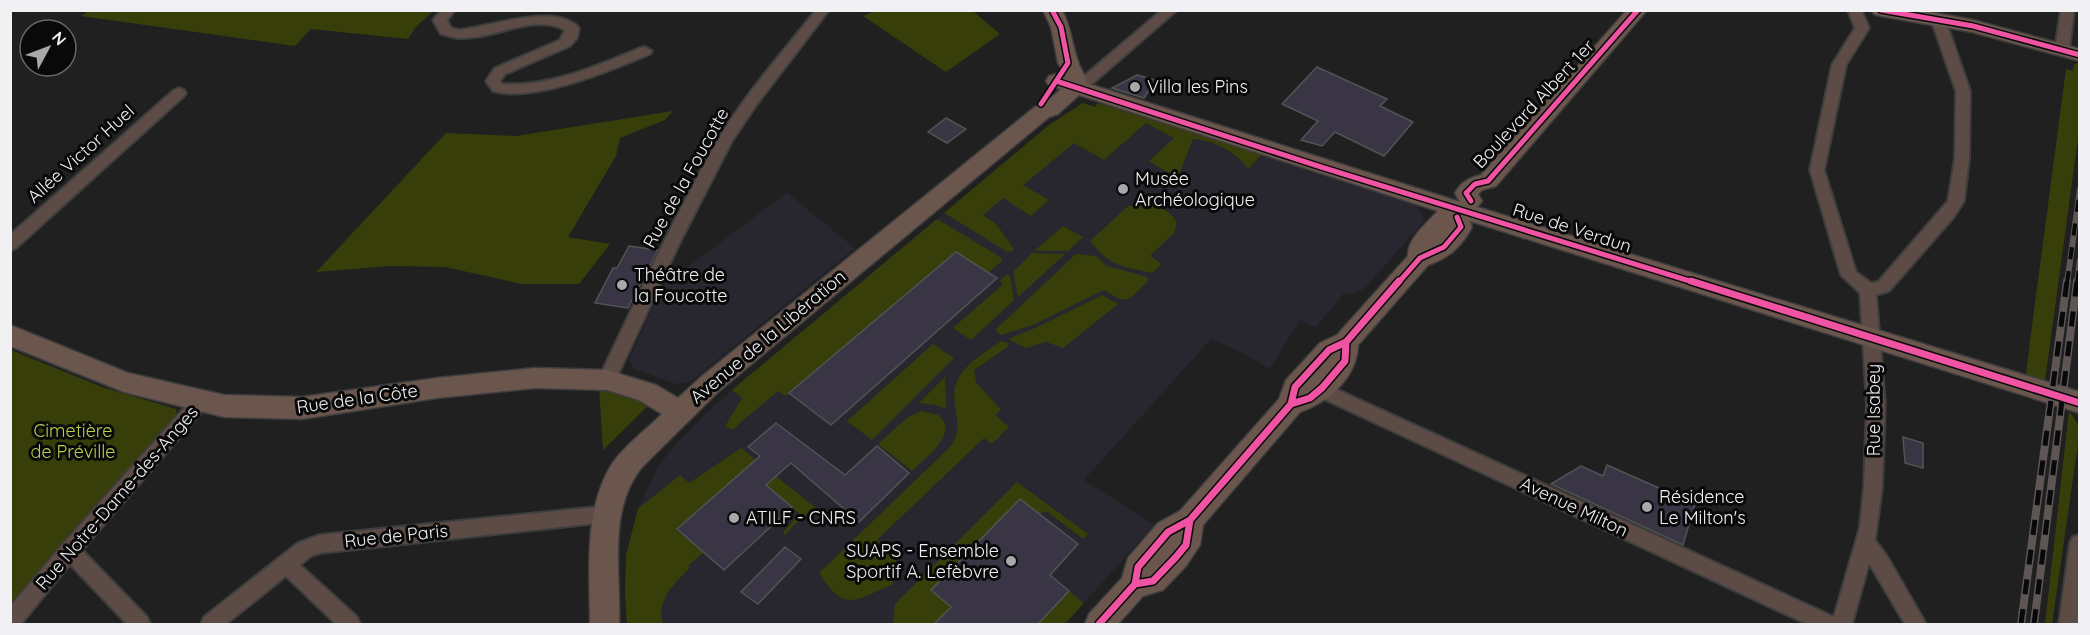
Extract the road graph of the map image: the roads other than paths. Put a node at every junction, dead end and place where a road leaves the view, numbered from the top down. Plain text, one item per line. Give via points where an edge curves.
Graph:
1 (449, 10) edge
2 (823, 10) edge
3 (1052, 10) edge
4 (1171, 10) edge
5 (1638, 10) edge
6 (1854, 10) edge
7 (1881, 10) edge
8 (2068, 10) edge
9 (1938, 20) junction
10 (645, 51) dead end
11 (2071, 53) edge
12 (1066, 84) junction
13 (178, 93) dead end
14 (1464, 209) junction
15 (10, 244) edge
16 (1868, 290) junction
17 (10, 335) edge
18 (1872, 339) junction
19 (1346, 342) junction
20 (607, 380) junction
21 (1322, 387) junction
22 (200, 402) junction
23 (2079, 403) edge
24 (1291, 404) junction
25 (679, 412) junction
26 (607, 514) junction
27 (1864, 541) junction
28 (2079, 543) edge
29 (70, 550) junction
30 (286, 564) junction
31 (10, 623) edge
32 (140, 624) edge
33 (211, 624) edge
34 (350, 624) edge
35 (605, 624) edge
36 (1099, 624) edge
37 (1827, 624) edge
38 (1842, 624) edge
39 (1916, 624) edge
40 (2069, 624) edge

1 - 10 street via 440,24 453,33 542,15 559,18 572,28 565,43 500,71 493,81 506,90 570,78
2 - 20 street, Rue de la Foucotte via 726,139
3 - 12 main road via 1075,75
4 - 12 street via 1088,80
5 - 14 main road, Boulevard Albert 1er via 1488,181 1490,194
6 - 16 street via 1862,28 1839,65 1817,170 1849,276
7 - 9 main road
8 - 11 street
9 - 11 main road
9 - 16 street via 1963,91 1962,158 1956,201 1883,286
12 - 14 main road, Rue de Verdun
12 - 25 main road, Avenue de la Libération via 1051,109 1042,112
13 - 15 street, Allée Victor Huel
14 - 18 main road, Rue de Verdun
14 - 19 main road via 1461,227 1438,254 1420,258
16 - 18 street, Rue Isabey
17 - 22 main road, Rue de la Côte via 114,378
18 - 23 main road, Rue de Verdun
18 - 27 street, Rue Isabey via 1876,404 1873,487
19 - 21 main road via 1345,361
19 - 24 main road via 1329,350 1296,387
20 - 22 main road, Rue de la Côte via 498,381 302,408
20 - 25 main road, Rue de la Côte via 647,392
21 - 24 main road via 1310,398
21 - 37 street, Avenue Milton
22 - 29 street, Rue Notre-Dame-des-Anges
24 - 36 main road via 1190,520 1186,545 1176,557 1153,581 1135,584
25 - 26 main road, Avenue de la Libération via 622,472
26 - 30 street, Rue de Paris via 320,544 305,549
26 - 35 main road, Avenue de la Libération
27 - 38 street, Rue Isabey
27 - 39 street
28 - 40 street
29 - 31 street, Rue Notre-Dame-des-Anges
29 - 32 street
30 - 33 street, Rue de Paris
30 - 34 street

